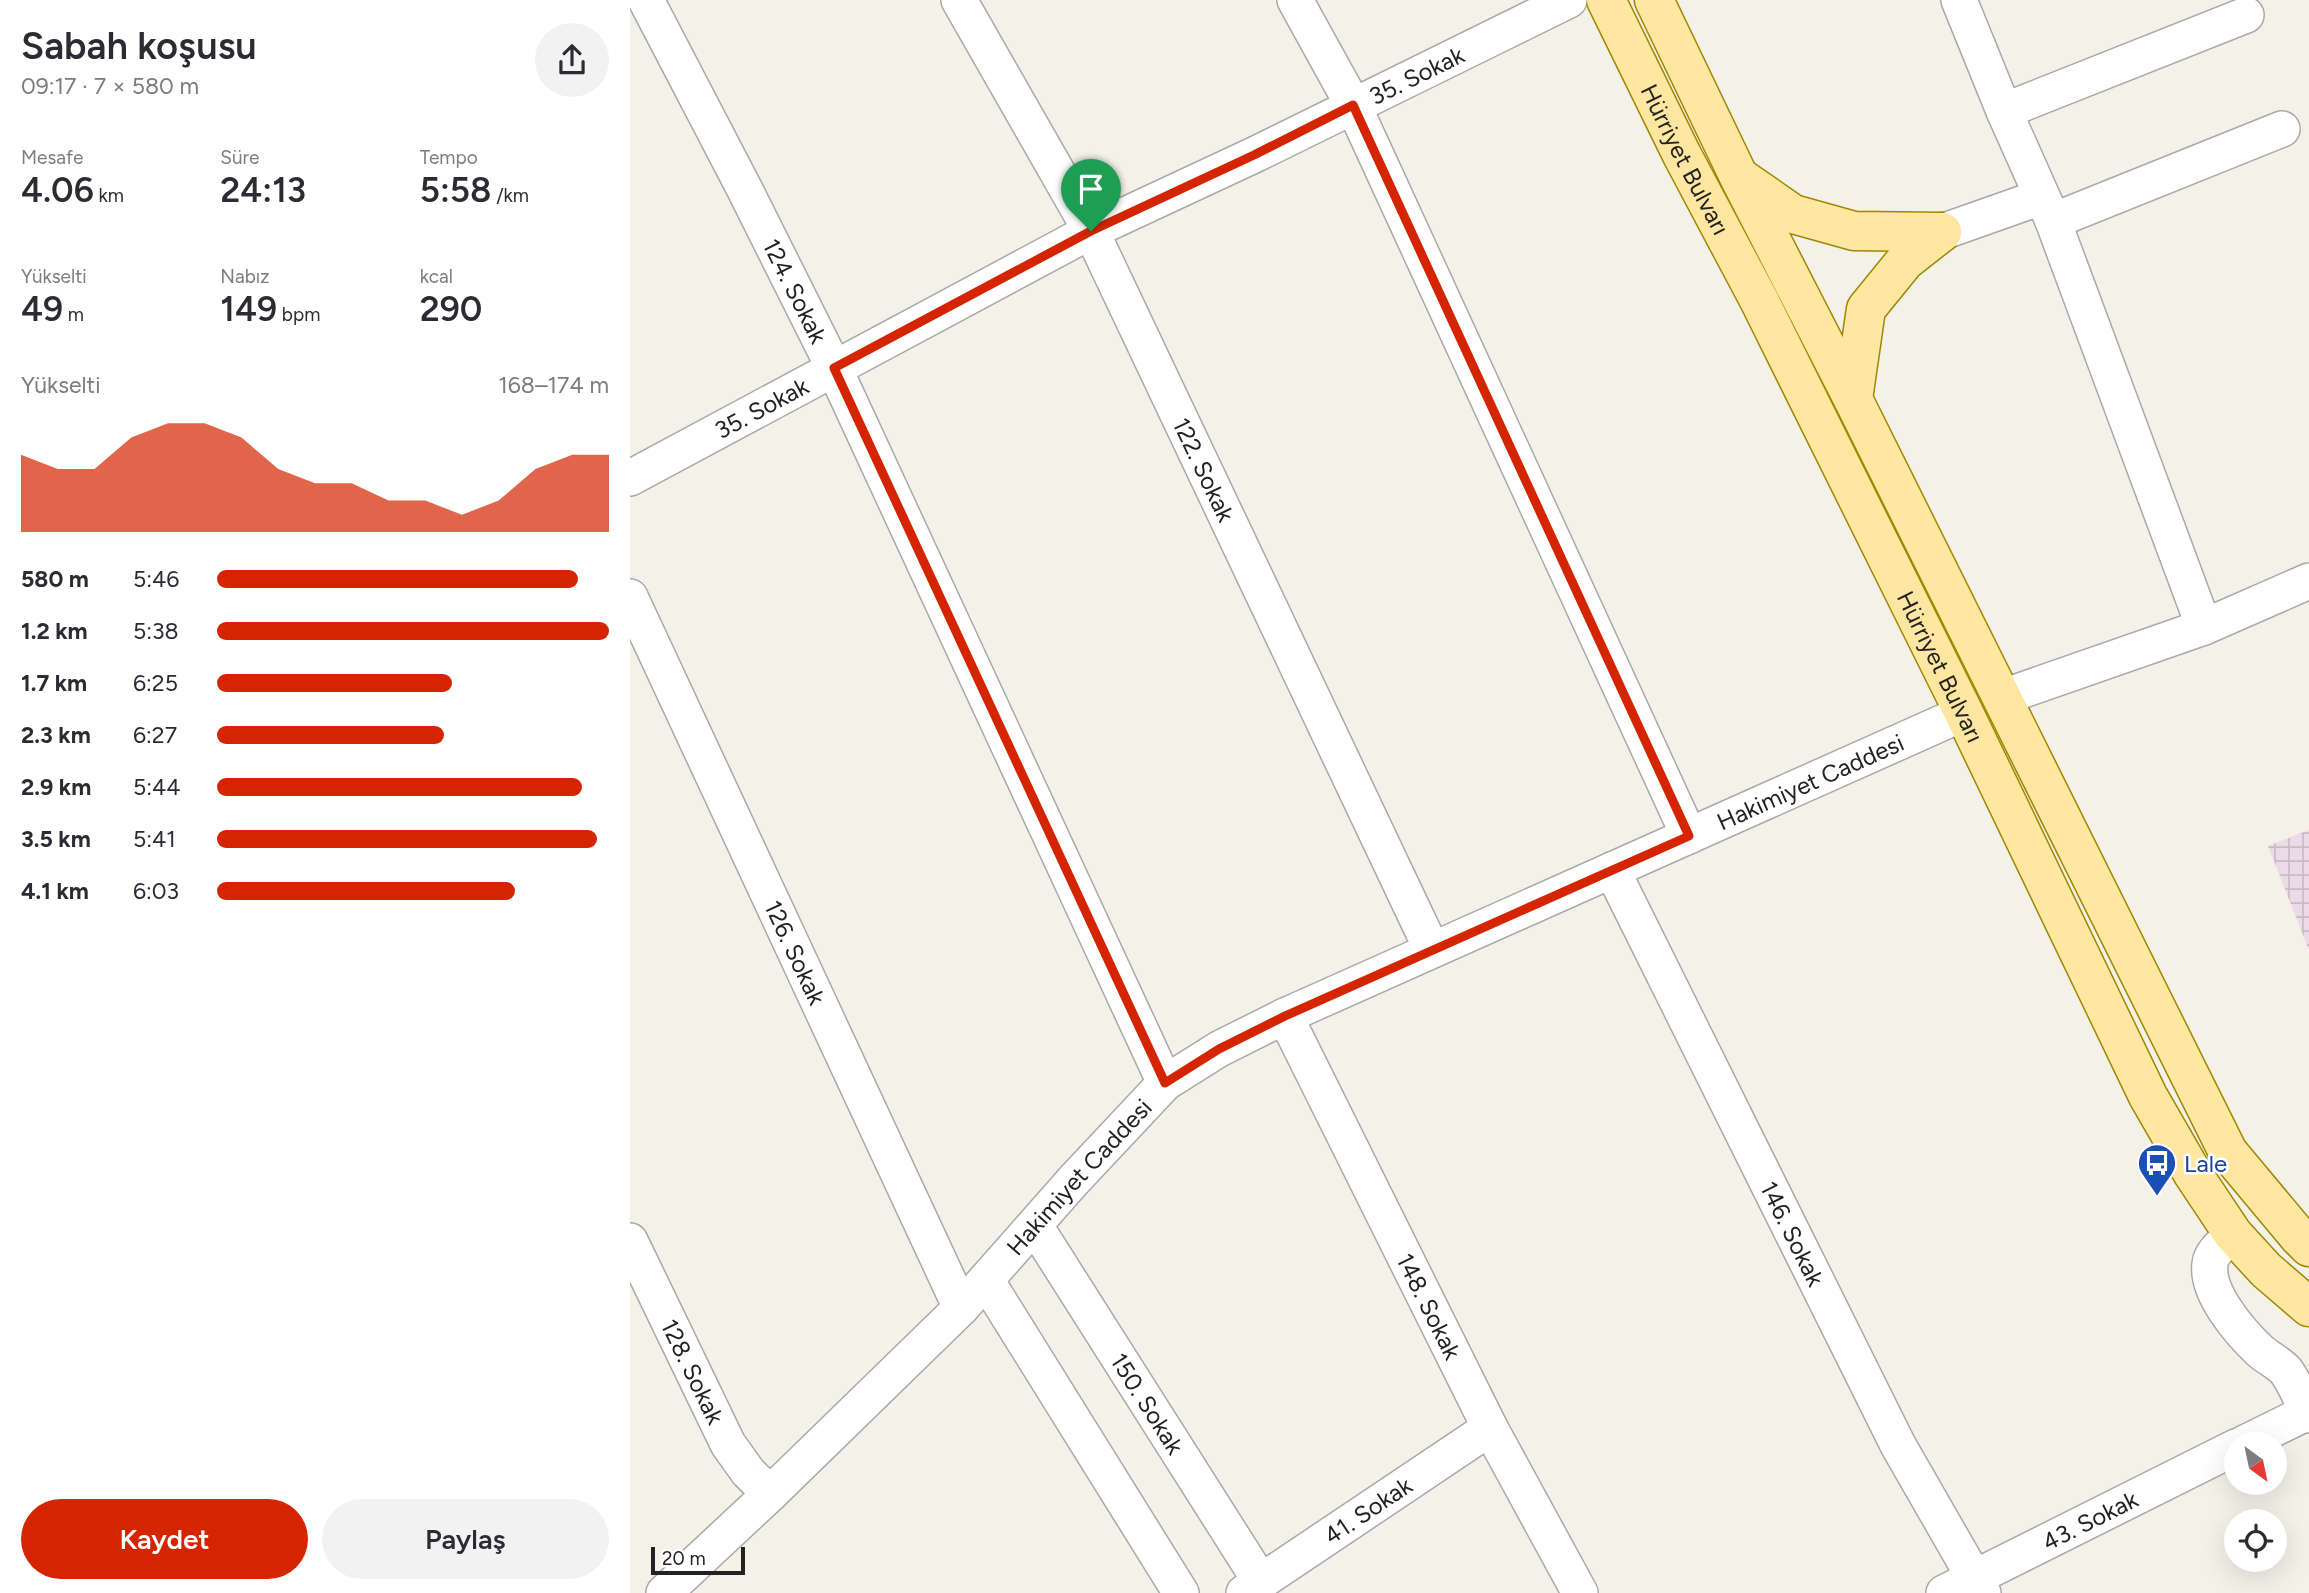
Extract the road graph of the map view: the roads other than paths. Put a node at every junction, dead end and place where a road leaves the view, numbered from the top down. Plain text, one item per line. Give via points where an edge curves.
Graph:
1 (646, 0) edge
2 (959, 0) edge
3 (1294, 0) edge
4 (1569, 0) edge
5 (1606, 0) edge
6 (1654, 0) edge
7 (1959, 0) edge
8 (2246, 15) dead end
9 (1353, 105) junction
10 (2004, 111) junction
11 (2282, 129) dead end
12 (1739, 177) junction
13 (2047, 209) junction
14 (1091, 231) junction
15 (1942, 232) junction
16 (834, 368) junction
17 (1853, 399) junction
18 (630, 478) edge
19 (2309, 581) edge
20 (630, 597) edge
21 (2204, 627) junction
22 (2003, 697) junction
23 (1964, 713) junction
24 (1689, 836) junction
25 (1612, 870) junction
26 (1432, 950) junction
27 (1285, 1016) junction
28 (1165, 1083) junction
29 (1035, 1226) junction
30 (2232, 1234) junction
31 (630, 1241) edge
32 (2309, 1247) edge
33 (986, 1280) junction
34 (2309, 1307) edge
35 (961, 1308) junction
36 (2308, 1413) edge
37 (1490, 1428) junction
38 (2268, 1432) edge
39 (2224, 1453) edge
40 (770, 1494) junction
41 (684, 1587) edge
42 (1252, 1587) edge
43 (1967, 1588) edge
44 (1181, 1593) edge
45 (1580, 1593) edge

1 - 16 street, 124. Sokak
2 - 14 street, 122. Sokak
3 - 9 street
4 - 9 street, 35. Sokak
5 - 23 main road, Hürriyet Bulvarı
6 - 12 main road, Hürriyet Bulvarı
7 - 10 street
8 - 10 street
9 - 14 street, 35. Sokak
9 - 24 street
10 - 13 street
11 - 13 street
12 - 15 main road via 1793,214 1854,232
12 - 17 main road, Hürriyet Bulvarı
13 - 15 street
13 - 21 street
14 - 16 street, 35. Sokak
14 - 26 street, 122. Sokak
15 - 17 main road via 1905,261 1866,309
16 - 18 street, 35. Sokak
16 - 28 street, 124. Sokak
17 - 22 main road, Hürriyet Bulvarı
19 - 21 street
20 - 35 street, 126. Sokak
21 - 22 street
22 - 32 main road, Hürriyet Bulvarı via 2228,1152
23 - 24 street, Hakimiyet Caddesi
23 - 30 main road, Hürriyet Bulvarı via 2148,1096
24 - 25 street, Hakimiyet Caddesi
25 - 26 street, Hakimiyet Caddesi
25 - 43 street, 146. Sokak
26 - 27 street, Hakimiyet Caddesi
27 - 28 street, Hakimiyet Caddesi
27 - 37 street, 148. Sokak
28 - 29 street, Hakimiyet Caddesi
29 - 33 street, Hakimiyet Caddesi
29 - 42 street, 150. Sokak
30 - 34 main road, Hürriyet Bulvarı
30 - 36 street via 2210,1261 2210,1280 2236,1324 2286,1371
31 - 40 street, 128. Sokak via 728,1444
33 - 35 street, Hakimiyet Caddesi
33 - 44 street
35 - 40 street, Hakimiyet Caddesi
36 - 38 street
37 - 42 street, 41. Sokak
37 - 45 street, 148. Sokak
39 - 43 street, 43. Sokak
40 - 41 street, Hakimiyet Caddesi

